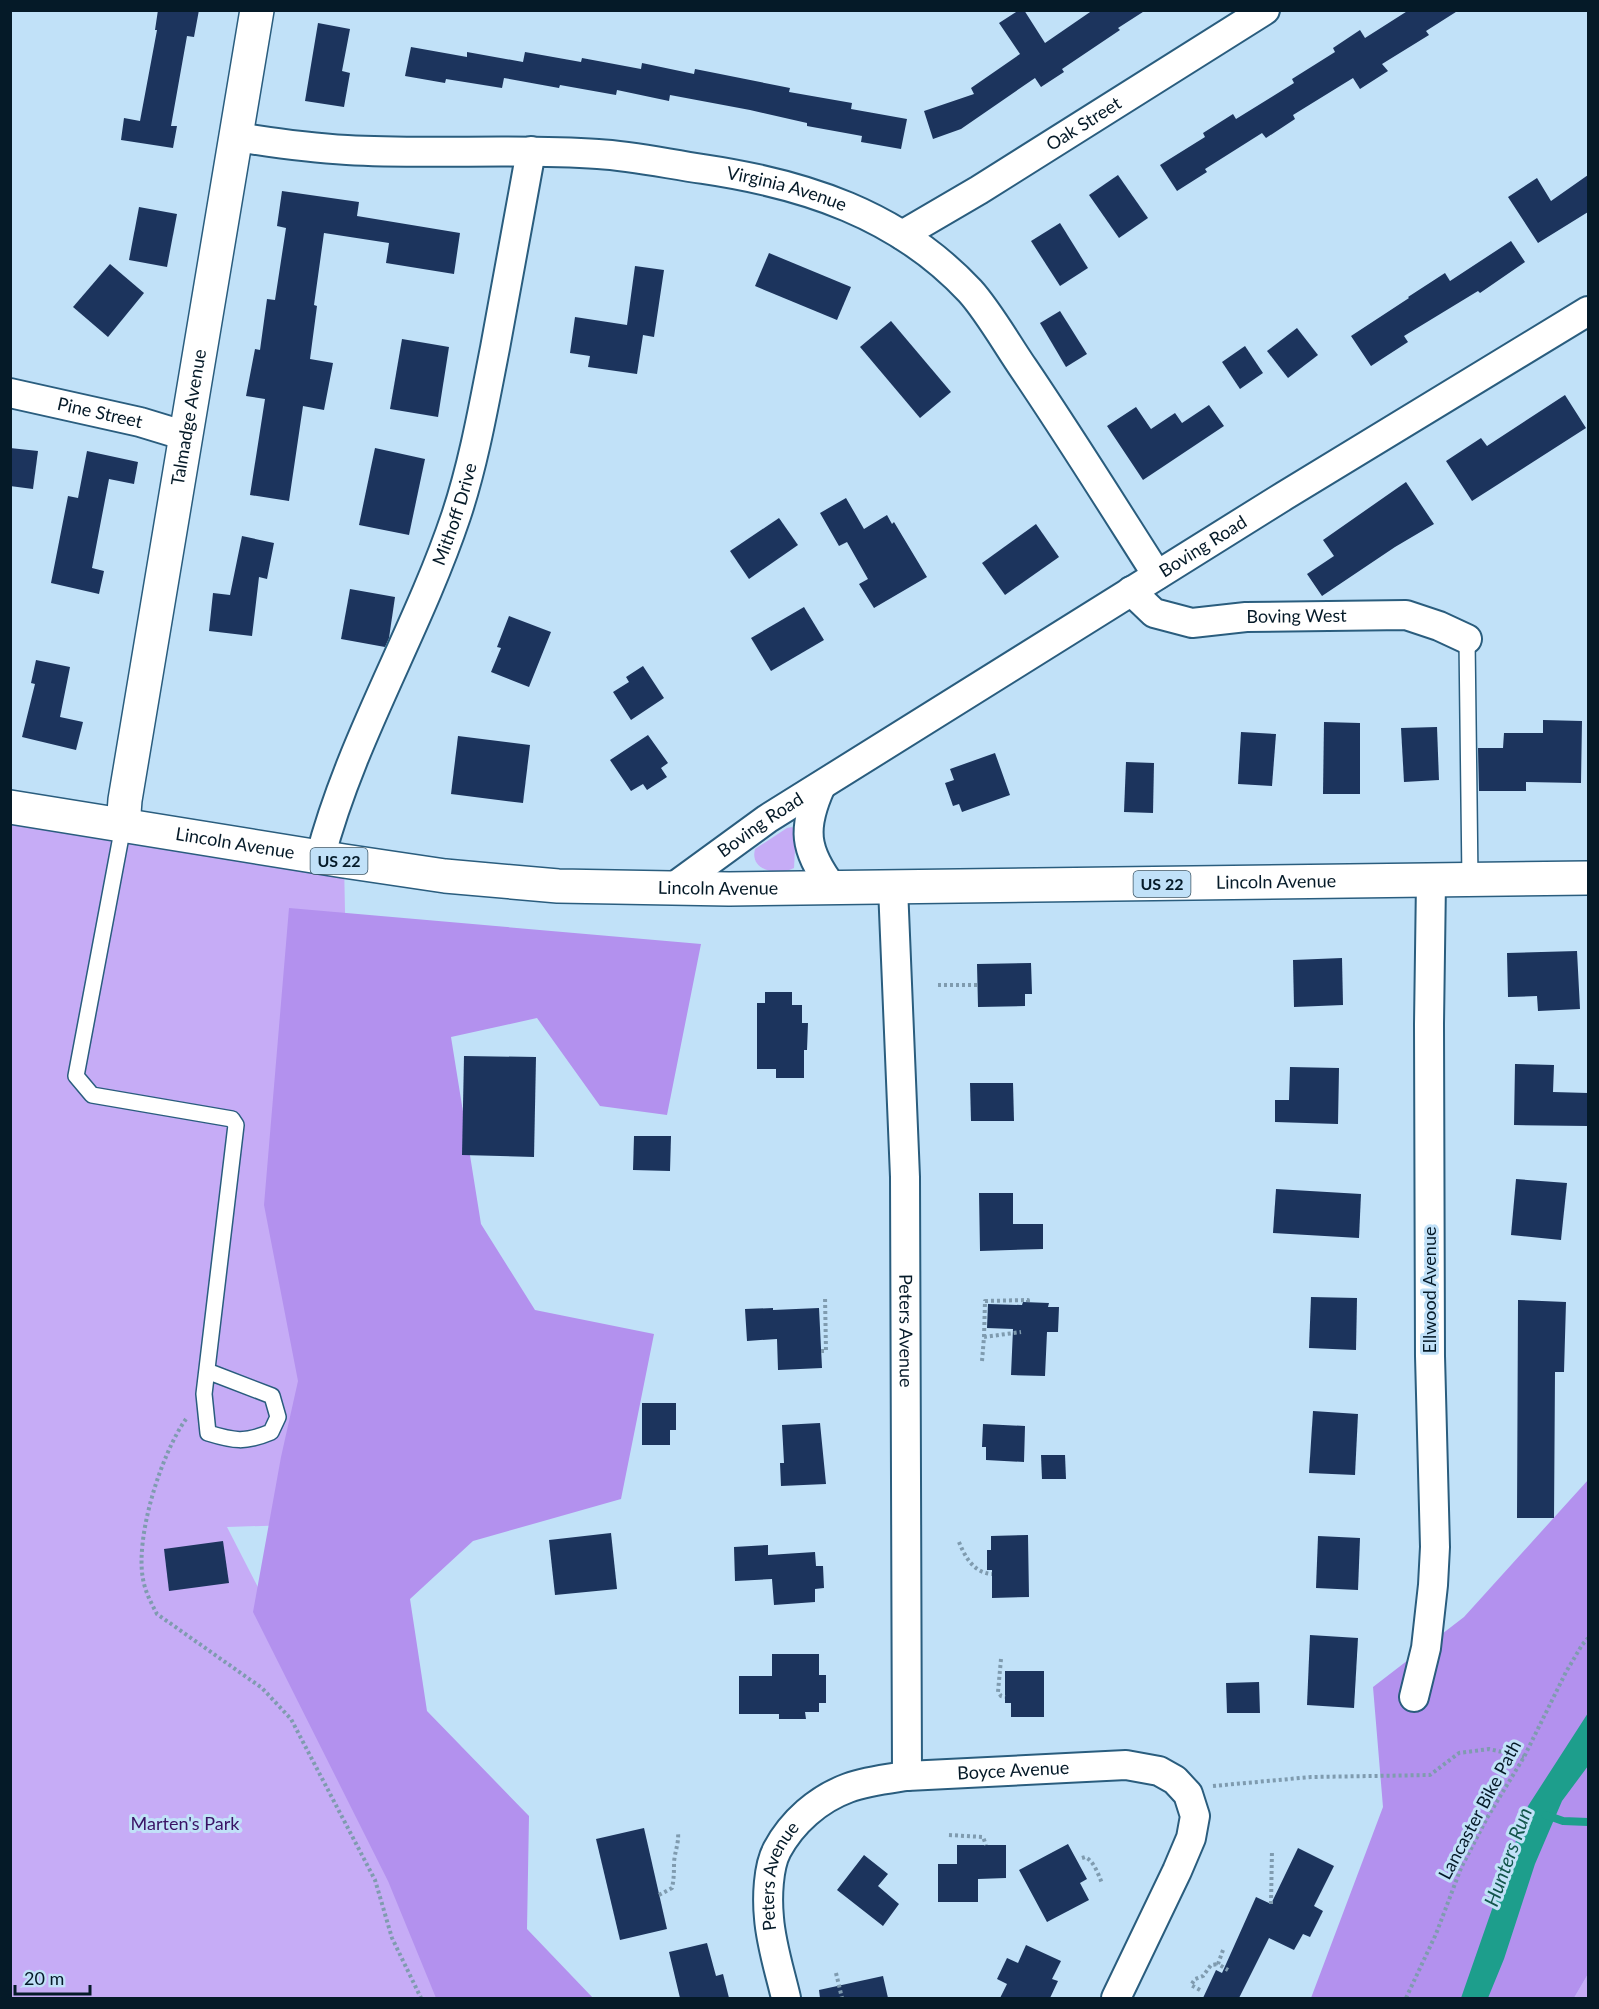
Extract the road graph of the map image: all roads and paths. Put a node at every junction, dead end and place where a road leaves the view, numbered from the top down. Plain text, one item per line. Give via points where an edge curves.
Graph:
1 (257, 10) edge
2 (1265, 10) edge
3 (237, 137) junction
4 (531, 151) junction
5 (902, 235) junction
6 (1588, 311) edge
7 (10, 393) edge
8 (186, 436) junction
9 (1157, 575) junction
10 (1131, 591) junction
11 (1467, 639) joint
12 (821, 786) junction
13 (10, 807) edge
14 (123, 826) junction
15 (320, 858) junction
16 (1588, 878) edge
17 (1470, 880) junction
18 (1431, 881) junction
19 (832, 887) junction
20 (893, 888) junction
21 (671, 889) junction
22 (978, 984) dead end
23 (938, 985) dead end
24 (825, 1296) dead end
25 (1028, 1302) dead end
26 (1021, 1332) dead end
27 (984, 1337) junction
28 (821, 1351) dead end
29 (982, 1361) dead end
30 (207, 1371) junction
31 (204, 1394) junction
32 (959, 1542) dead end
33 (992, 1574) dead end
34 (1588, 1638) edge
35 (1000, 1659) dead end
36 (1005, 1696) dead end
37 (1414, 1697) dead end
38 (1524, 1757) junction
39 (907, 1776) junction
40 (1191, 1801) junction
41 (819, 1802) joint
42 (678, 1832) dead end
43 (949, 1835) dead end
44 (986, 1845) dead end
45 (1272, 1850) dead end
46 (1082, 1858) dead end
47 (1102, 1883) dead end
48 (659, 1894) dead end
49 (1271, 1904) dead end
50 (1223, 1950) dead end
51 (1218, 1964) junction
52 (1228, 1970) dead end
53 (836, 1973) dead end
54 (1200, 1990) dead end
55 (421, 1998) edge
56 (786, 1998) edge
57 (842, 1998) edge
58 (1116, 1998) edge
59 (1406, 1998) edge

1 - 3 main road, Talmadge Avenue
2 - 5 street, Oak Street
3 - 4 street, Virginia Avenue via 350,150
3 - 8 main road, Talmadge Avenue
4 - 5 street, Virginia Avenue via 600,154 748,175 818,194
4 - 15 street, Mithoff Drive via 485,398 457,515 355,756
5 - 9 street, Virginia Avenue via 972,293 1078,449
6 - 9 street, Boving Road
7 - 8 street, Pine Street
8 - 14 main road, Talmadge Avenue
9 - 10 street, Boving Road
10 - 11 street, Boving West via 1154,613 1192,623 1246,617 1406,615
10 - 12 street, Boving Road
11 - 17 lane
12 - 19 street, Boving Road via 810,811 808,834 818,868
12 - 21 street, Boving Road
13 - 14 main road, Lincoln Avenue / US 22
14 - 15 main road, Lincoln Avenue / US 22
14 - 30 lane via 76,1076 92,1095 232,1119 236,1125
15 - 21 main road, Lincoln Avenue / US 22 via 445,876 558,886
16 - 17 main road, US 22
17 - 18 main road, US 22
18 - 20 main road, Lincoln Avenue / US 22
18 - 37 street, Ellwood Avenue via 1428,1024 1435,1547 1426,1648
19 - 20 main road, Lincoln Avenue / US 22
19 - 21 main road, Lincoln Avenue / US 22
20 - 39 street, Peters Avenue via 905,1177
22 - 23 path
24 - 28 path via 826,1350
25 - 27 path via 984,1301
26 - 27 path
27 - 29 path
30 - 31 lane
30 - 31 lane via 272,1396 278,1417 271,1431 255,1438 231,1440 208,1433
31 - 55 path via 180,1428 153,1492 144,1533 143,1580 157,1614 262,1688 291,1719 375,1880 392,1938
32 - 33 path via 975,1568
34 - 38 path, Lancaster Bike Path via 1566,1672
35 - 36 path via 998,1692
38 - 40 path via 1479,1750 1459,1753 1430,1775 1311,1777 1204,1787
38 - 59 path, Lancaster Bike Path via 1461,1868
39 - 40 street, Boyce Avenue via 1126,1765 1159,1771 1175,1780
39 - 41 street, Boyce Avenue via 847,1788
40 - 58 street via 1195,1826 1191,1838
41 - 56 street, Peters Avenue via 796,1822 776,1851 770,1876 769,1919
42 - 48 path via 672,1888
43 - 44 path via 983,1837
45 - 49 path
46 - 47 path via 1089,1859
50 - 51 path
51 - 52 path
51 - 54 path via 1195,1979 1191,1985
53 - 57 path

